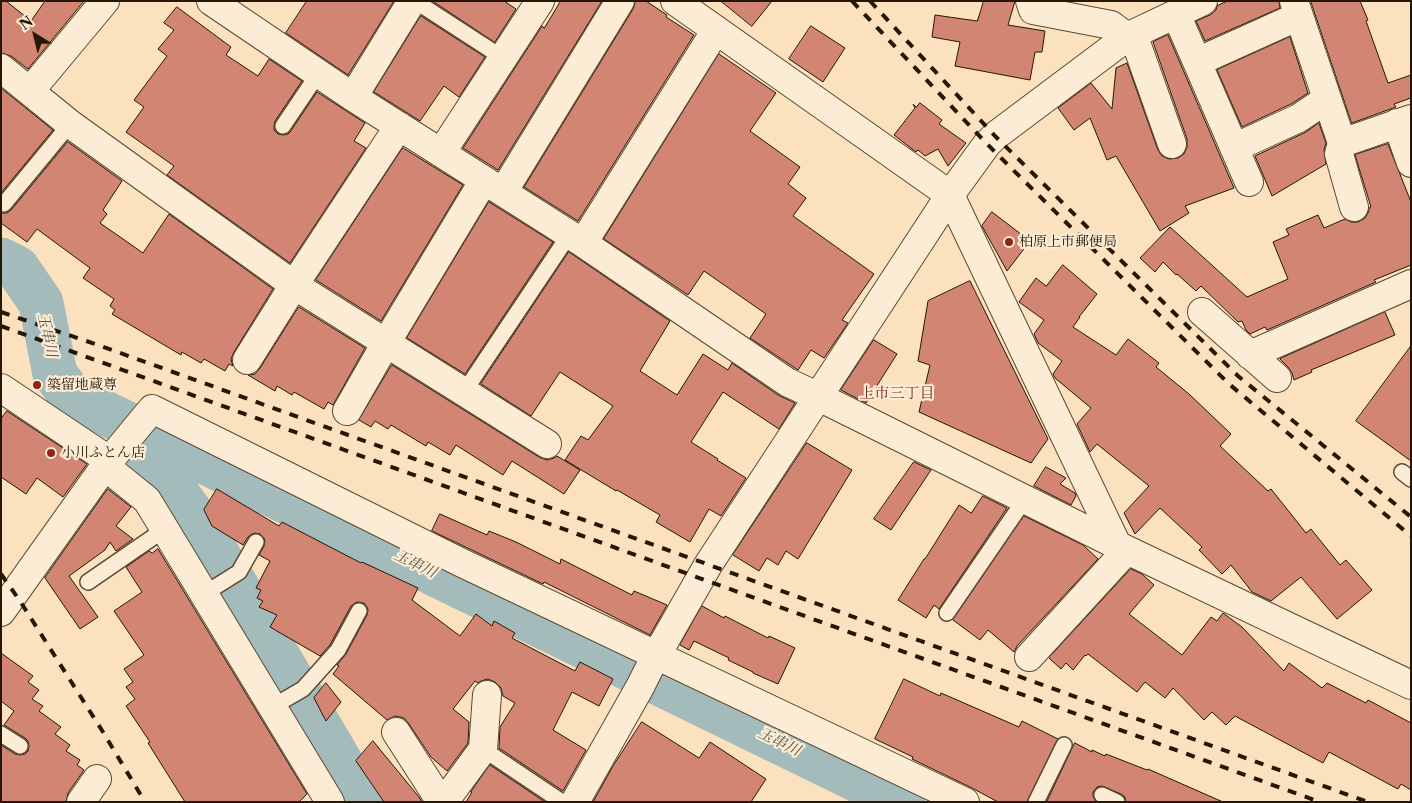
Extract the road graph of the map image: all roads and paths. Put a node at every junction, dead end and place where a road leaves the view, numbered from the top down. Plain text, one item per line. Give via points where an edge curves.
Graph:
1 (104, 1) edge
2 (211, 1) edge
3 (414, 1) edge
4 (540, 1) edge
5 (620, 1) edge
6 (675, 1) edge
7 (1030, 1) edge
8 (1203, 1) edge
9 (1296, 9) edge
10 (1176, 14) junction
11 (716, 30) junction
12 (1130, 35) junction
13 (503, 58) junction
14 (1197, 62) junction
15 (1, 68) edge
16 (318, 74) junction
17 (30, 91) junction
18 (353, 97) junction
19 (1327, 99) junction
20 (1404, 121) edge
21 (70, 124) junction
22 (282, 126) dead end
23 (399, 126) junction
24 (1342, 143) junction
25 (1172, 144) dead end
26 (1234, 148) junction
27 (441, 153) junction
28 (1411, 163) edge
29 (1249, 182) dead end
30 (493, 186) junction
31 (950, 195) junction
32 (4, 204) dead end
33 (1354, 207) dead end
34 (576, 239) junction
35 (1411, 284) edge
36 (294, 286) junction
37 (1202, 312) dead end
38 (386, 343) junction
39 (1250, 355) junction
40 (247, 360) dead end
41 (1277, 378) dead end
42 (1, 388) edge
43 (464, 392) junction
44 (819, 397) junction
45 (347, 411) dead end
46 (547, 444) dead end
47 (112, 458) junction
48 (1025, 499) junction
49 (165, 529) junction
50 (256, 542) dead end
51 (1122, 547) junction
52 (88, 582) dead end
53 (205, 593) junction
54 (359, 611) dead end
55 (1, 612) edge
56 (947, 613) dead end
57 (1029, 657) dead end
58 (654, 659) junction
59 (1411, 685) edge
60 (487, 695) dead end
61 (279, 703) junction
62 (396, 732) dead end
63 (1, 734) edge
64 (1064, 745) dead end
65 (20, 746) dead end
66 (483, 749) junction
67 (97, 778) dead end
68 (931, 794) edge
69 (1102, 794) dead end
70 (81, 802) edge
71 (330, 802) edge
72 (442, 802) edge
73 (562, 802) edge
74 (575, 802) edge
75 (965, 802) edge
76 (1036, 802) edge
77 (1117, 802) edge

1 - 17 street
2 - 16 street
3 - 13 lane
3 - 18 street
4 - 13 street
5 - 30 street
6 - 11 street
7 - 12 street via 1033,10 1111,25
8 - 10 street
9 - 14 street
9 - 19 street
10 - 12 street
10 - 14 street
11 - 31 street
11 - 34 street
12 - 25 street
12 - 31 street via 987,144
13 - 27 street
14 - 26 street
15 - 17 street
16 - 18 street
16 - 22 lane
17 - 21 street
18 - 23 street
19 - 24 street
19 - 26 street via 1299,118
20 - 24 street
20 - 28 street
21 - 32 lane
21 - 36 street
23 - 27 street
23 - 36 street
24 - 33 street via 1338,154
26 - 29 street
27 - 30 street
30 - 34 street
30 - 38 street
31 - 44 street
31 - 51 street
34 - 43 lane
34 - 44 street via 788,382
35 - 39 street
36 - 38 street
36 - 40 street
37 - 39 street
38 - 43 street
38 - 45 street
39 - 41 street
42 - 47 street
43 - 46 street
44 - 48 street
44 - 58 street via 708,565
47 - 49 street via 148,500
47 - 55 street
47 - 58 street via 152,409
48 - 51 street
48 - 56 lane
49 - 52 lane
49 - 53 street
50 - 53 lane via 238,572
51 - 57 street
51 - 59 street
53 - 61 street
54 - 61 lane via 338,650 302,689
58 - 68 street
58 - 74 street
60 - 66 street
61 - 71 street
62 - 72 street
63 - 65 lane
64 - 76 lane
66 - 72 street
66 - 73 lane
67 - 70 street
68 - 75 street
69 - 77 lane

